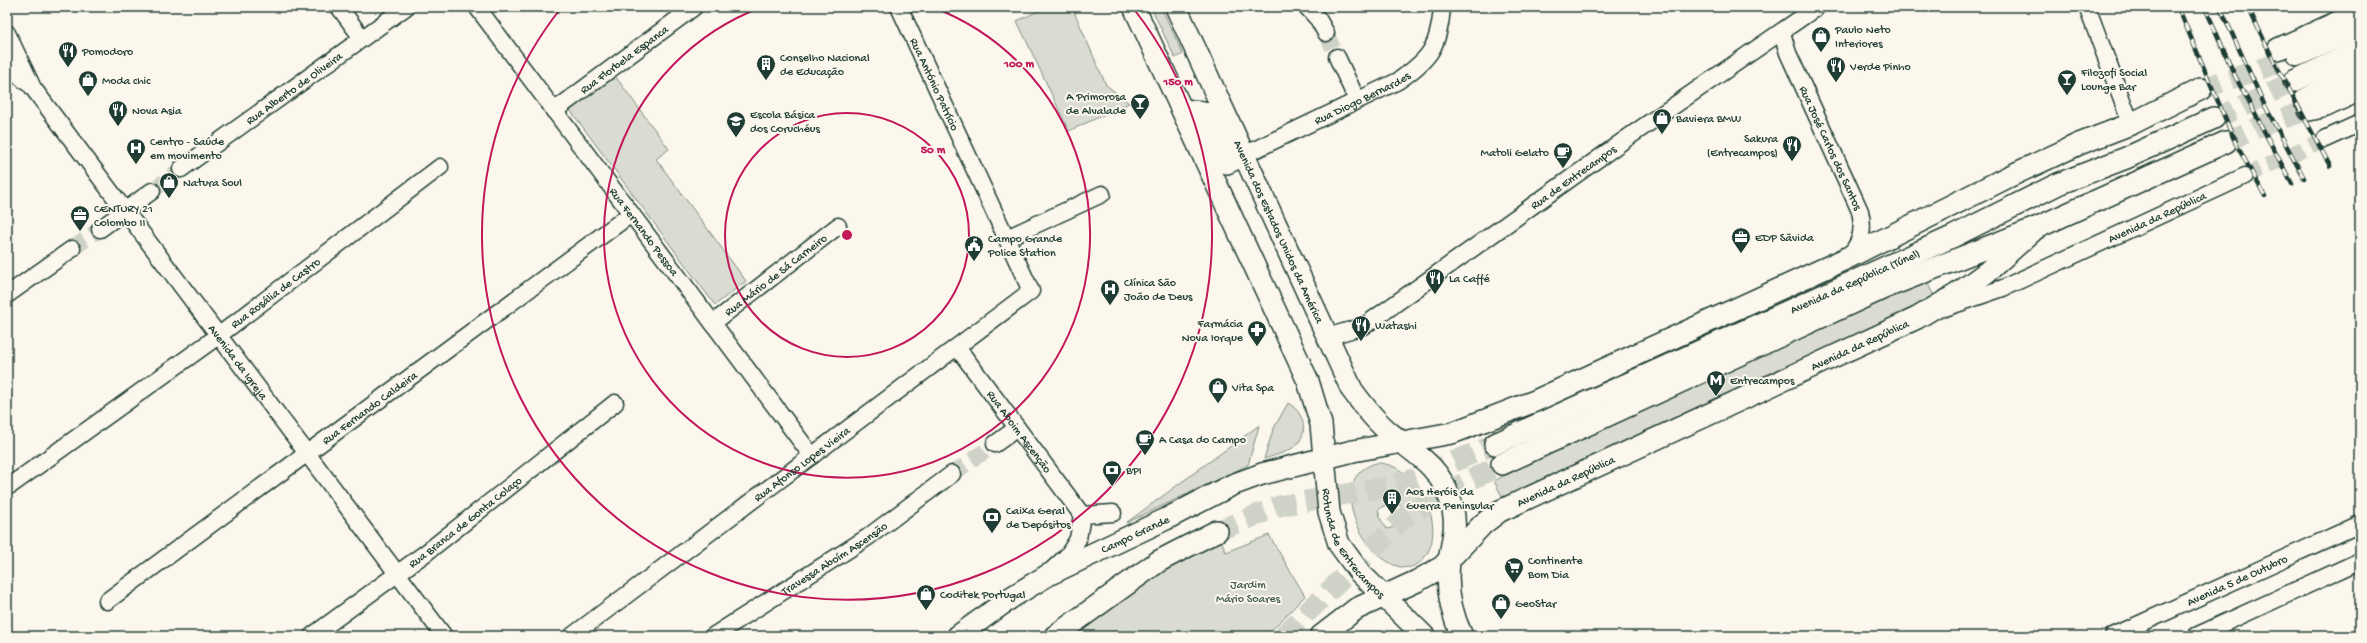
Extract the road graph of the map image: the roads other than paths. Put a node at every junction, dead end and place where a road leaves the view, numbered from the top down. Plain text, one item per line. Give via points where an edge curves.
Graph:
1 (339, 7) edge
2 (406, 7) edge
3 (477, 7) edge
4 (694, 7) edge
5 (899, 7) edge
6 (1134, 7) edge
7 (1176, 7) edge
8 (1307, 7) edge
9 (1442, 7) edge
10 (1817, 7) edge
11 (2087, 7) edge
12 (2360, 12) edge
13 (2360, 28) edge
14 (7, 33) edge
15 (1326, 33) tunnel mouth
16 (1782, 33) junction
17 (362, 38) junction
18 (2360, 50) edge
19 (1337, 57) tunnel mouth
20 (7, 66) edge
21 (2360, 70) edge
22 (2294, 81) tunnel mouth
23 (33, 88) junction
24 (2201, 88) tunnel mouth
25 (2360, 90) edge
26 (1357, 100) junction
27 (1183, 110) junction
28 (554, 111) junction
29 (2214, 118) tunnel mouth
30 (2360, 123) edge
31 (2131, 124) junction
32 (2325, 139) tunnel mouth
33 (2226, 142) tunnel mouth
34 (1244, 155) junction
35 (440, 167) dead end
36 (181, 170) tunnel mouth
37 (2245, 176) tunnel mouth
38 (2058, 184) junction
39 (152, 191) tunnel mouth
40 (1102, 194) dead end
41 (124, 211) junction
42 (631, 214) junction
43 (838, 226) dead end
44 (2036, 228) junction
45 (100, 229) tunnel mouth
46 (1007, 238) junction
47 (72, 248) tunnel mouth
48 (1843, 260) junction
49 (1031, 291) joint
50 (7, 295) edge
51 (1917, 318) junction
52 (713, 323) junction
53 (1325, 333) junction
54 (218, 336) junction
55 (957, 347) junction
56 (615, 403) dead end
57 (1017, 428) junction
58 (1401, 442) junction
59 (995, 444) tunnel mouth
60 (1495, 444) tunnel mouth
61 (307, 454) junction
62 (812, 456) junction
63 (1324, 459) junction
64 (1502, 464) tunnel mouth
65 (952, 474) tunnel mouth
66 (11, 485) dead end
67 (1113, 513) dead end
68 (1082, 515) junction
69 (2360, 524) edge
70 (1217, 531) tunnel mouth
71 (1449, 561) junction
72 (2360, 561) edge
73 (398, 574) junction
74 (1048, 574) junction
75 (1383, 596) junction
76 (107, 601) dead end
77 (2132, 632) edge
78 (312, 636) edge
79 (444, 636) edge
80 (572, 636) edge
81 (713, 636) edge
82 (958, 636) edge
83 (1055, 636) edge
84 (1321, 636) edge
85 (1424, 636) edge
86 (1462, 636) edge
87 (2113, 636) edge
88 (2196, 636) edge

1 - 17 street
2 - 17 street, Rua Alberto de Oliveira
3 - 28 street, Rua Fernando Pessoa
4 - 28 street, Rua Florbela Espanca
5 - 46 street, Rua António Patrício
6 - 27 main road
7 - 34 main road, Avenida dos Estados Unidos da América
8 - 15 street via 1318,18
9 - 26 street, Rua Diogo Bernardes via 1440,30 1434,50 1420,66 1398,81
10 - 16 street, Rua de Entrecampos
11 - 31 street
12 - 13 main road via 2281,55
14 - 23 street, Avenida da Igreja
16 - 48 street, Rua José Carlos dos Santos via 1788,53 1860,211 1860,242
16 - 53 street, Rua de Entrecampos via 1624,140 1364,326 1337,334
17 - 36 street, Rua Alberto de Oliveira
18 - 22 main road
19 - 26 street
20 - 23 street, Avenida da Igreja
21 - 25 main road via 2306,105 2326,106
23 - 41 street, Avenida da Igreja
24 - 31 main road
26 - 34 street, Rua Diogo Bernardes
27 - 34 main road via 1203,112 1227,163
27 - 63 main road via 1308,381 1319,412
28 - 42 street, Rua Fernando Pessoa
29 - 38 main road, Avenida da República (Túnel) via 2126,158
30 - 32 street
31 - 38 main road
31 - 48 main road via 2079,144
33 - 44 main road
34 - 53 main road, Avenida dos Estados Unidos da América
35 - 54 street, Rua Rosália de Castro
37 - 51 street, Avenida da República via 2002,288
38 - 60 main road, Avenida da República (Túnel) via 1952,237
39 - 41 street
40 - 46 street
41 - 45 street
41 - 54 street, Avenida da Igreja
42 - 52 street, Rua Fernando Pessoa
42 - 61 street, Rua Fernando Caldeira
43 - 52 street, Rua Mário de Sá Carneiro
44 - 51 main road via 1987,272
44 - 64 main road, Avenida da República (Túnel) via 1884,288
46 - 49 street, Rua António Patrício
47 - 50 street
48 - 58 main road via 1535,402 1464,429
49 - 55 street, Rua Afonso Lopes Vieira
51 - 71 main road, Avenida da República via 1500,511 1474,532
52 - 62 street, Rua Fernando Pessoa
53 - 58 main road, Avenida dos Estados Unidos da América via 1345,377 1361,402 1379,423
54 - 61 street, Avenida da Igreja
54 - 66 street, Rua Rosália de Castro
55 - 57 street, Rua Aboim Ascenção
55 - 62 street, Rua Afonso Lopes Vieira
56 - 73 street, Rua Branca de Gonta Colaço
57 - 59 street
57 - 68 street, Rua Aboim Ascenção
58 - 63 main road
58 - 71 main road via 1428,462 1441,480 1449,498 1454,516 1455,535
61 - 73 street, Avenida da Igreja
61 - 76 street, Rua Fernando Caldeira
62 - 80 street, Rua Afonso Lopes Vieira
63 - 74 main road, Campo Grande via 1242,481 1126,539
63 - 75 main road, Rotunda de Entrecampos via 1329,512 1335,535 1351,561
65 - 81 street, Travessa Aboím Ascensão via 868,537
67 - 68 street
68 - 74 street via 1078,539 1068,555
69 - 77 street, Avenida 5 de Outubro
70 - 83 main road via 1159,562
71 - 75 main road, Rotunda de Entrecampos via 1417,581
71 - 86 main road via 1451,608
72 - 88 street
73 - 78 street, Rua Branca de Gonta Colaço
73 - 79 street, Avenida da Igreja
74 - 82 main road, Campo Grande
75 - 84 main road via 1356,609
75 - 85 main road
77 - 87 street, Avenida 5 de Outubro

